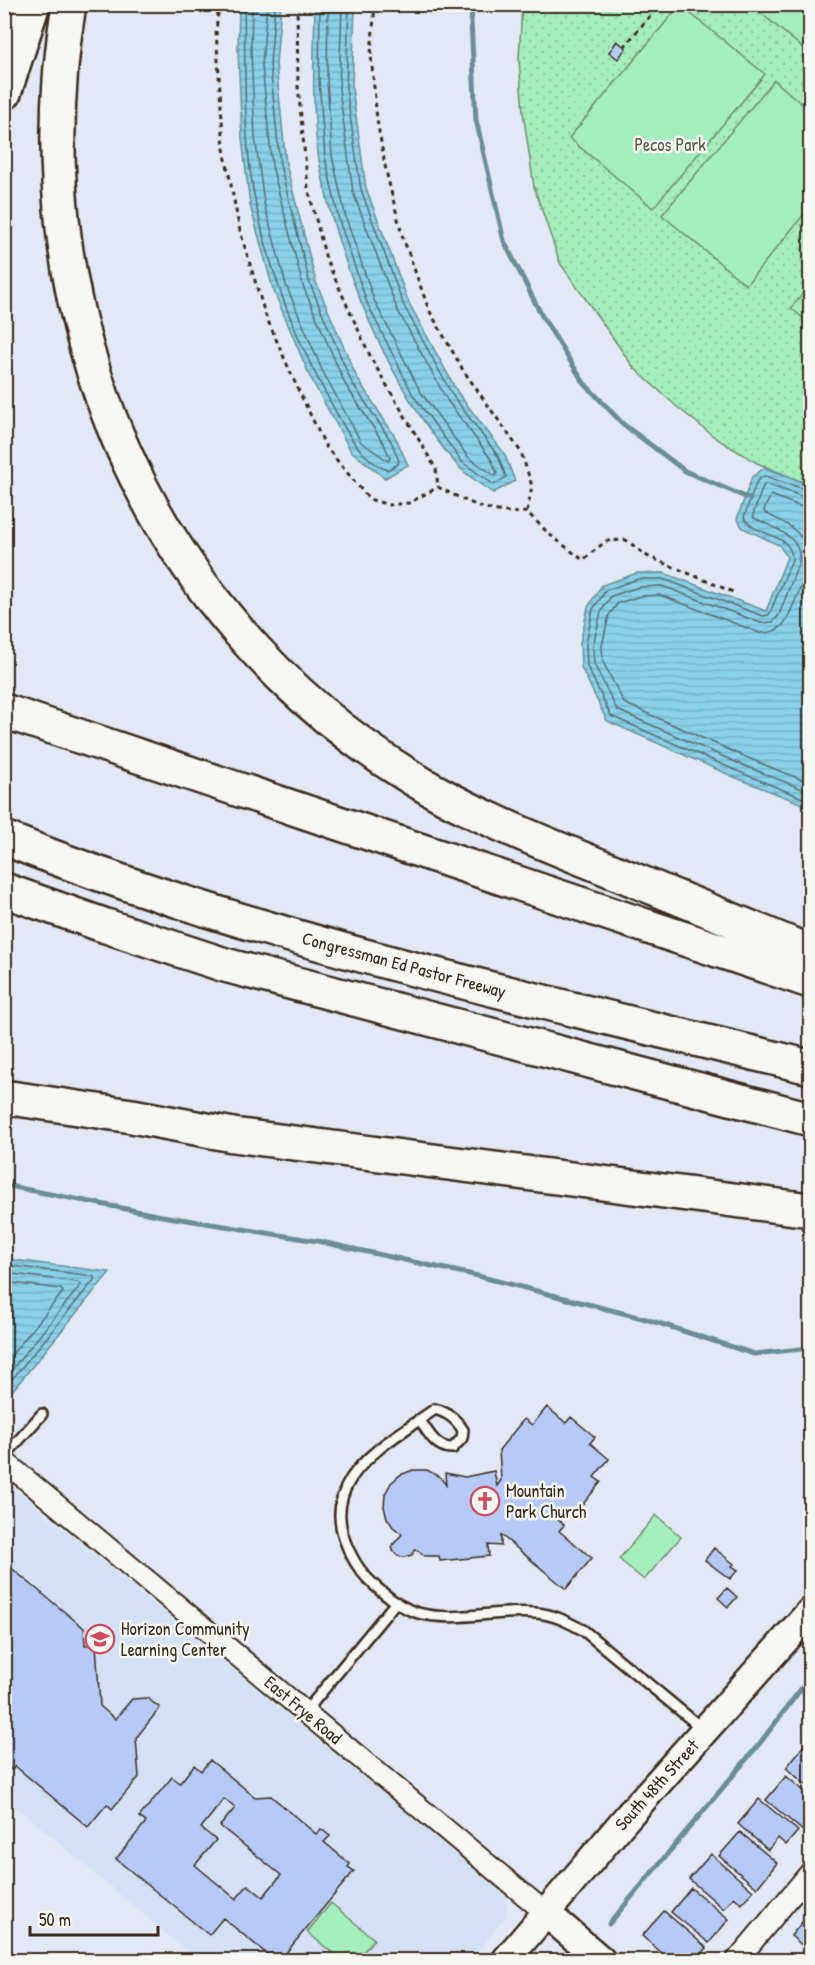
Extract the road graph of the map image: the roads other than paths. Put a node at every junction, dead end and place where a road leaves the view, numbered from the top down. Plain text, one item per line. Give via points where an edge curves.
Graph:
1 (33, 4) edge
2 (69, 4) edge
3 (4, 93) edge
4 (4, 711) edge
5 (4, 838) edge
6 (4, 890) edge
7 (810, 952) edge
8 (810, 981) edge
9 (810, 1067) edge
10 (4, 1096) edge
11 (4, 1115) edge
12 (810, 1119) edge
13 (233, 1135) junction
14 (810, 1210) edge
15 (42, 1414) dead end
16 (420, 1420) junction
17 (4, 1459) edge
18 (396, 1602) junction
19 (810, 1612) edge
20 (306, 1711) junction
21 (706, 1731) junction
22 (810, 1873) edge
23 (546, 1912) junction
24 (507, 1960) edge
25 (601, 1960) edge
26 (737, 1960) edge

1 - 3 highway
2 - 7 highway via 58,99 58,181 78,316 102,398 128,460 173,542 211,597 252,645 312,704 413,779 520,833
4 - 8 highway
5 - 9 highway, Congressman Ed Pastor Freeway via 108,878 275,931
6 - 12 highway via 245,970
10 - 13 highway
11 - 13 highway via 129,1131
13 - 14 highway
15 - 17 lane
16 - 16 lane via 435,1409 448,1413 463,1430 462,1438 453,1448 441,1446
16 - 18 lane via 363,1461 345,1490 339,1522 346,1547 363,1576
17 - 20 street, East Frye Road
18 - 20 lane
18 - 21 lane via 436,1616 536,1613 562,1619 583,1630
19 - 21 street, South 48th Street
20 - 23 street, East Frye Road
21 - 23 street, South 48th Street
22 - 26 street
23 - 24 street, South 48th Street
23 - 25 street, East Frye Road

